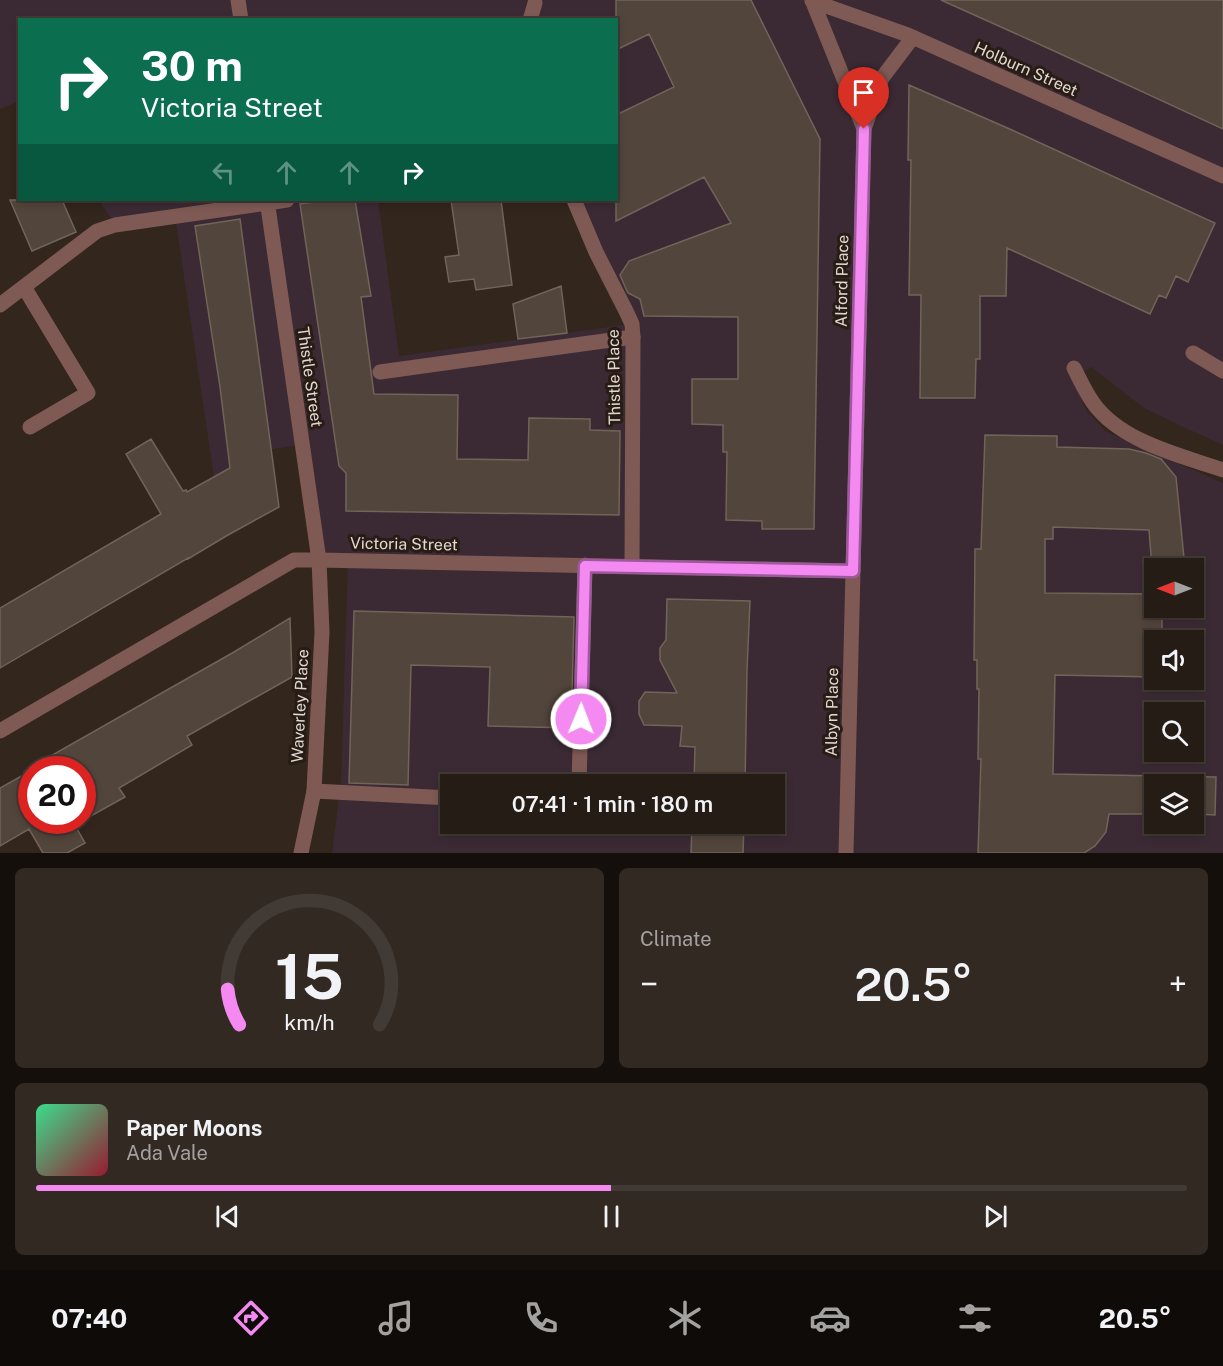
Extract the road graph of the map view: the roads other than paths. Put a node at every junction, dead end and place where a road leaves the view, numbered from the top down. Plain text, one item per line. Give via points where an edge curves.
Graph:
1 (238, 0) edge
2 (812, 0) edge
3 (535, 3) dead end
4 (241, 18) edge
5 (531, 18) edge
6 (913, 38) junction
7 (864, 129) junction
8 (1223, 176) edge
9 (267, 201) edge
10 (574, 201) edge
11 (24, 287) junction
12 (0, 305) edge
13 (633, 337) junction
14 (1193, 353) dead end
15 (1074, 368) dead end
16 (1223, 370) edge
17 (380, 372) dead end
18 (30, 427) dead end
19 (1223, 470) edge
20 (318, 561) junction
21 (585, 566) junction
22 (632, 566) junction
23 (853, 571) junction
24 (0, 730) edge
25 (579, 774) edge
26 (314, 791) junction
27 (440, 797) edge
28 (302, 853) edge
29 (846, 853) edge

1 - 4 street
2 - 6 street, Holburn Street
2 - 7 street, Alford Place
3 - 5 street
6 - 7 street via 882,78
6 - 8 street, Holburn Street
7 - 23 street, Alford Place
9 - 11 street via 97,231
9 - 20 street, Thistle Street
10 - 13 street, Thistle Place via 632,324
11 - 12 street
11 - 18 street via 88,393
13 - 17 street
13 - 22 street, Thistle Place
14 - 16 street
15 - 19 street via 1096,408 1114,425 1134,437
20 - 21 street, Victoria Street
20 - 24 street, Victoria Street via 294,561
20 - 26 street, Waverley Place via 322,632
21 - 22 street, Victoria Street
21 - 25 street
22 - 23 street, Victoria Street
23 - 29 street, Albyn Place
26 - 27 street
26 - 28 street, Waverley Place

